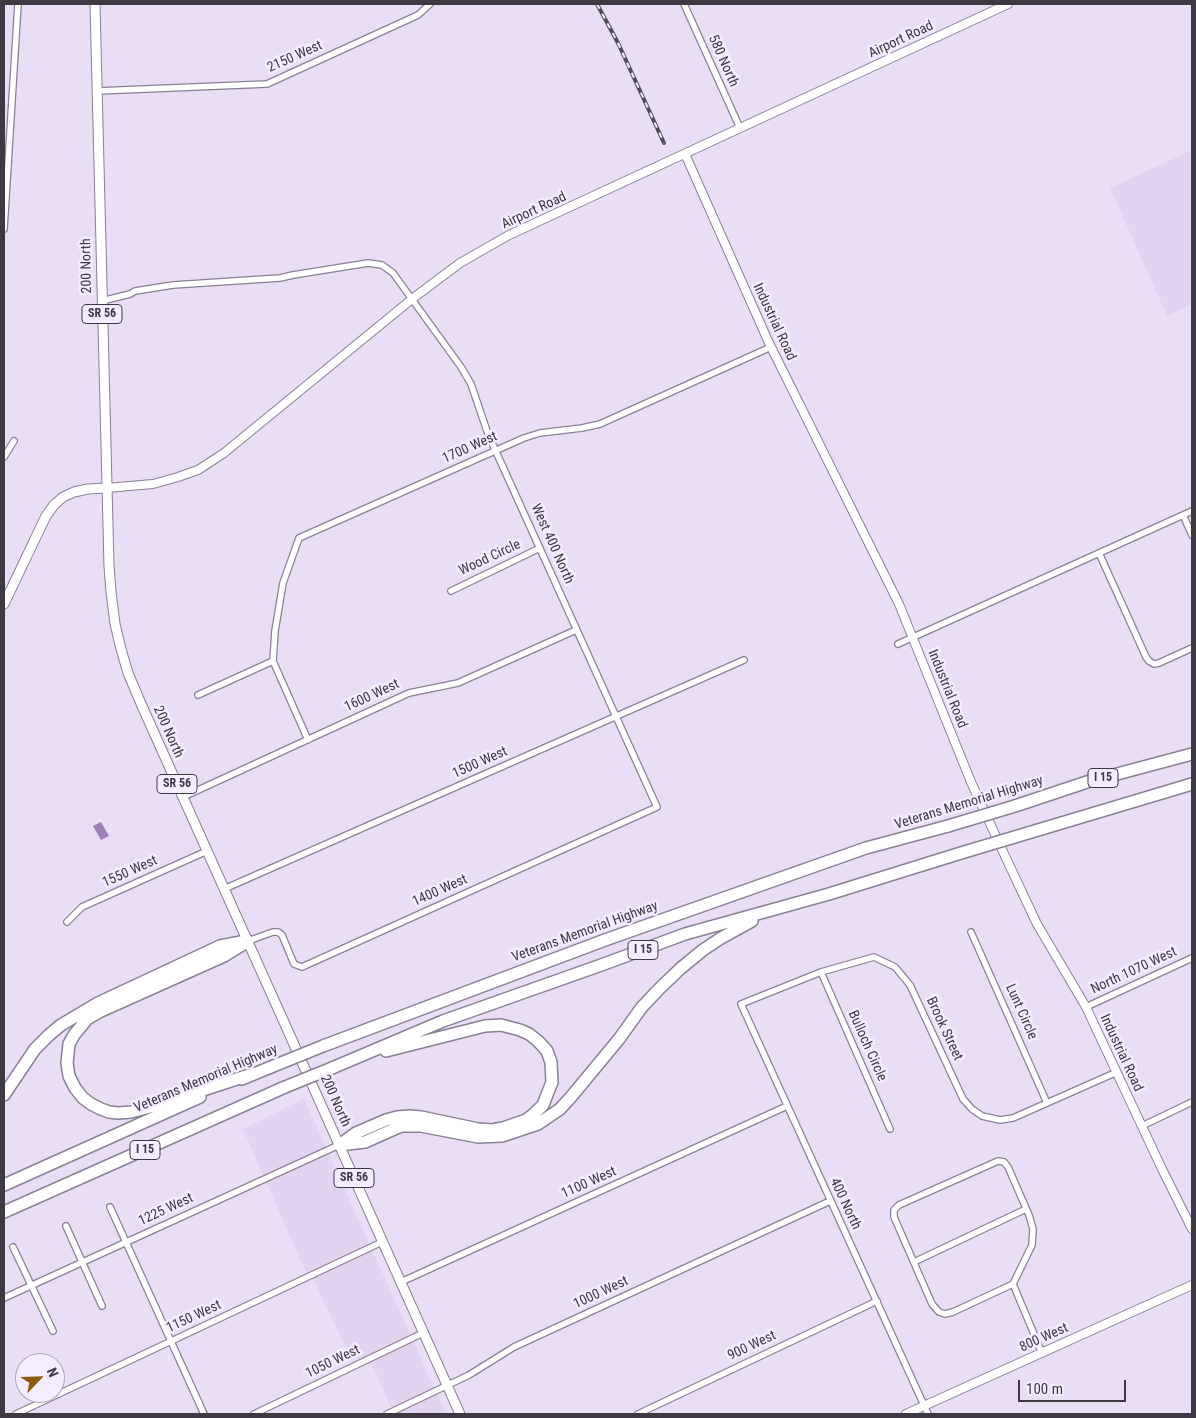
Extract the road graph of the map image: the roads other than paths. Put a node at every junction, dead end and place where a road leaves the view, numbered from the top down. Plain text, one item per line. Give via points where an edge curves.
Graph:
1 (18, 4) edge
2 (95, 4) edge
3 (430, 4) edge
4 (684, 4) edge
5 (1008, 4) edge
6 (97, 91) junction
7 (740, 128) junction
8 (685, 154) junction
9 (4, 229) edge
10 (412, 299) junction
11 (102, 300) junction
12 (771, 347) junction
13 (14, 442) dead end
14 (496, 451) junction
15 (4, 456) edge
16 (106, 488) junction
17 (1192, 511) edge
18 (1183, 515) junction
19 (1192, 536) edge
20 (540, 548) junction
21 (1099, 553) junction
22 (451, 591) dead end
23 (4, 604) edge
24 (576, 630) junction
25 (913, 637) junction
26 (898, 644) dead end
27 (1192, 648) edge
28 (744, 660) dead end
29 (273, 661) junction
30 (198, 695) dead end
31 (615, 717) junction
32 (308, 740) junction
33 (1192, 754) edge
34 (1192, 784) edge
35 (183, 797) junction
36 (657, 807) joint
37 (207, 851) junction
38 (224, 888) junction
39 (829, 894) junction
40 (67, 922) dead end
41 (971, 932) dead end
42 (248, 941) junction
43 (1192, 958) edge
44 (821, 972) junction
45 (741, 1004) joint
46 (1086, 1007) junction
47 (352, 1059) junction
48 (1117, 1072) junction
49 (249, 1075) junction
50 (4, 1095) edge
51 (1192, 1102) edge
52 (1047, 1103) junction
53 (787, 1106) junction
54 (1142, 1126) junction
55 (890, 1129) dead end
56 (340, 1144) junction
57 (4, 1185) edge
58 (830, 1201) junction
59 (110, 1207) dead end
60 (1026, 1209) junction
61 (4, 1212) edge
62 (66, 1226) dead end
63 (1192, 1228) edge
64 (126, 1242) junction
65 (382, 1242) junction
66 (13, 1247) dead end
67 (83, 1262) junction
68 (914, 1262) junction
69 (401, 1282) junction
70 (1013, 1284) junction
71 (1192, 1285) edge
72 (31, 1286) junction
73 (4, 1298) edge
74 (877, 1301) junction
75 (102, 1306) dead end
76 (53, 1331) dead end
77 (423, 1333) junction
78 (171, 1341) junction
79 (1042, 1353) junction
80 (447, 1385) junction
81 (924, 1406) junction
82 (16, 1414) edge
83 (204, 1414) edge
84 (254, 1414) edge
85 (387, 1414) edge
86 (460, 1414) edge
87 (638, 1414) edge
88 (906, 1414) edge
89 (928, 1414) edge

1 - 9 street
2 - 6 main road, 200 North / SR 56
3 - 6 street, 2150 West via 418,15 266,84
4 - 7 street, 580 North
5 - 7 street, Airport Road
6 - 11 main road, 200 North / SR 56
7 - 8 street, Airport Road
8 - 10 street, Airport Road via 509,235 460,263
8 - 12 street, Industrial Road
10 - 11 street, West 400 North via 393,273 382,265 368,263 280,278 173,285
10 - 14 street, West 400 North via 467,375
10 - 16 street, Airport Road via 224,453 198,470 153,484
11 - 16 main road, 200 North / SR 56
12 - 14 street, 1700 West via 600,424 531,436
12 - 25 street, Industrial Road
13 - 15 street
14 - 20 street, West 400 North
14 - 29 street, 1700 West via 299,538 283,583 274,631
16 - 23 main road via 74,492 54,505
16 - 35 main road, 200 North / SR 56 via 111,592 121,649 128,673
17 - 18 street
18 - 19 street
18 - 21 street
20 - 22 street, Wood Circle
20 - 24 street, West 400 North
21 - 25 street
21 - 27 street via 1149,661 1160,663
24 - 31 street, West 400 North
24 - 32 street, 1600 West via 458,683 409,693
25 - 26 street
25 - 46 street, Industrial Road via 971,782 1012,872 1037,924
28 - 31 street, 1500 West
29 - 30 street
29 - 32 street, 1700 West
31 - 36 street, West 400 North
31 - 38 street, 1500 West
32 - 35 street, 1600 West
33 - 49 highway, Veterans Memorial Highway / I 15, bridge via 866,848 605,940
34 - 39 highway, I 15, bridge
35 - 37 main road, 200 North / SR 56
36 - 42 street, 1400 West via 302,967 294,964 278,932
37 - 38 main road, 200 North / SR 56
37 - 40 street, 1550 West via 82,907
38 - 42 main road, 200 North / SR 56
39 - 47 highway, I 15 via 685,934 442,1021
39 - 56 highway via 739,927 703,950 642,1007 560,1109 538,1124 502,1136 478,1137 421,1126 401,1126 365,1142
41 - 52 street, Lunt Circle
42 - 49 highway via 224,956 87,1019 74,1035 67,1063 69,1076 83,1098 101,1109 118,1113 146,1108
42 - 50 highway via 220,946 98,1003 61,1025 36,1049
42 - 56 main road, 200 North / SR 56
43 - 46 street, North 1070 West
44 - 45 street, Brook Street
44 - 52 street, Brook Street via 874,957 895,967 910,985 963,1099 977,1113 1006,1120
44 - 55 street, Bulloch Circle
45 - 53 street, 400 North
46 - 48 street, Industrial Road
47 - 56 highway via 501,1024 529,1034 547,1051 552,1082 544,1105 526,1120 503,1128 478,1129 421,1117 397,1117 356,1133
47 - 61 highway, I 15, bridge
48 - 52 street, Brook Street
48 - 54 street, Industrial Road
49 - 57 highway, Veterans Memorial Highway / I 15
51 - 54 street
53 - 58 street, 400 North
53 - 69 street, 1100 West
54 - 63 street, Industrial Road
56 - 64 street, 1225 West
56 - 65 main road, 200 North / SR 56
58 - 74 street, 400 North
58 - 80 street, 1000 West via 514,1346
59 - 64 street
60 - 68 street
60 - 68 street via 1008,1167 998,1161 899,1205 894,1210 894,1217
60 - 70 street via 1033,1229 1032,1245
62 - 67 street
64 - 67 street, 1225 West
64 - 78 street
65 - 69 main road, 200 North / SR 56
65 - 78 street, 1150 West
66 - 72 street
67 - 72 street, 1225 West
67 - 75 street
68 - 70 street via 932,1304 945,1314
69 - 77 main road, 200 North / SR 56
70 - 79 street
71 - 79 street, 800 West
72 - 73 street, 1225 West
72 - 76 street
74 - 81 street, 400 North
74 - 87 street, 900 West
77 - 80 main road, 200 North / SR 56
77 - 84 street, 1050 West
78 - 82 street, 1150 West
78 - 83 street
79 - 81 street, 800 West
80 - 85 street, 1000 West
80 - 86 main road, 200 North / SR 56
81 - 88 street, 800 West
81 - 89 street, 400 North

